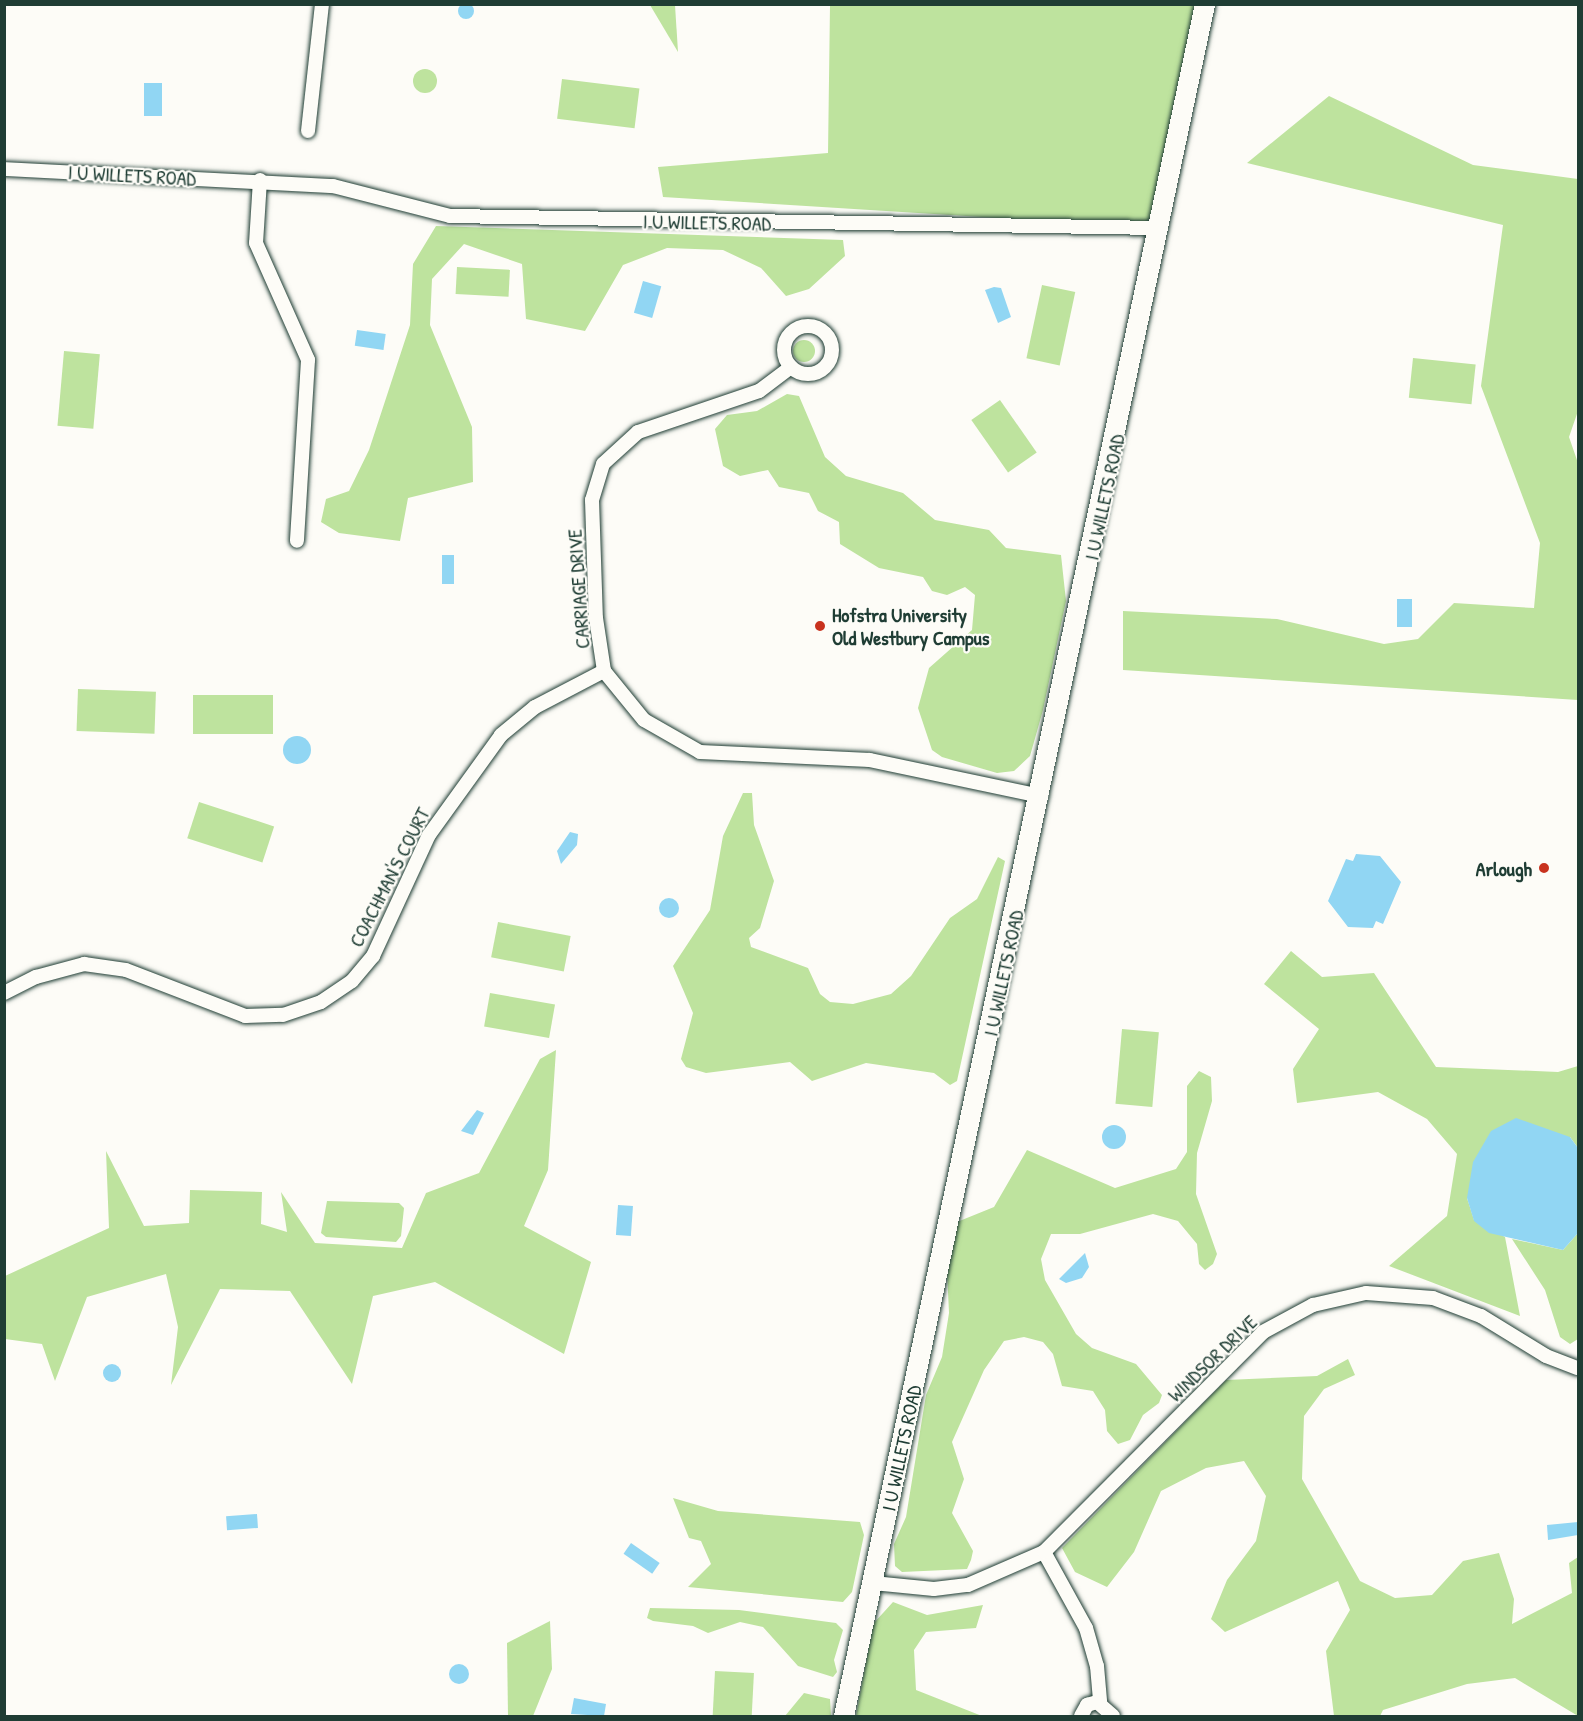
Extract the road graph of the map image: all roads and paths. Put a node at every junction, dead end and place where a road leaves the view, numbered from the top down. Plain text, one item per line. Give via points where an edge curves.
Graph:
1 (322, 4) edge
2 (1205, 4) edge
3 (308, 131) dead end
4 (4, 169) edge
5 (260, 180) junction
6 (1158, 228) junction
7 (791, 367) dead end
8 (297, 541) dead end
9 (604, 671) junction
10 (1041, 796) junction
11 (4, 993) edge
12 (1578, 1368) edge
13 (1044, 1552) junction
14 (873, 1583) junction
15 (1100, 1702) junction
16 (844, 1716) edge
17 (1081, 1716) edge
18 (1113, 1716) edge

1 - 3 street
2 - 6 street, I U WILLETS ROAD
4 - 5 street, I U WILLETS ROAD
5 - 6 street, I U WILLETS ROAD via 350,189 450,216
5 - 8 street via 256,243 308,360
6 - 10 street, I U WILLETS ROAD
7 - 9 street, CARRIAGE DRIVE via 759,391 638,432 603,464 592,500 596,618
9 - 10 street, CARRIAGE DRIVE via 644,720 700,752 870,760
9 - 11 street, COACHMAN'S COURT via 534,707 501,735 429,835 373,956 352,981 321,1002 283,1015 245,1016 126,970 84,964 36,977
10 - 14 street, I U WILLETS ROAD
12 - 13 street, WINDSOR DRIVE via 1546,1356 1481,1316 1433,1298 1366,1293 1313,1305 1263,1332
13 - 14 street, WINDSOR DRIVE via 968,1585 934,1589
13 - 15 street via 1086,1628 1097,1666
14 - 16 street, I U WILLETS ROAD
15 - 17 street via 1087,1705
15 - 18 street

